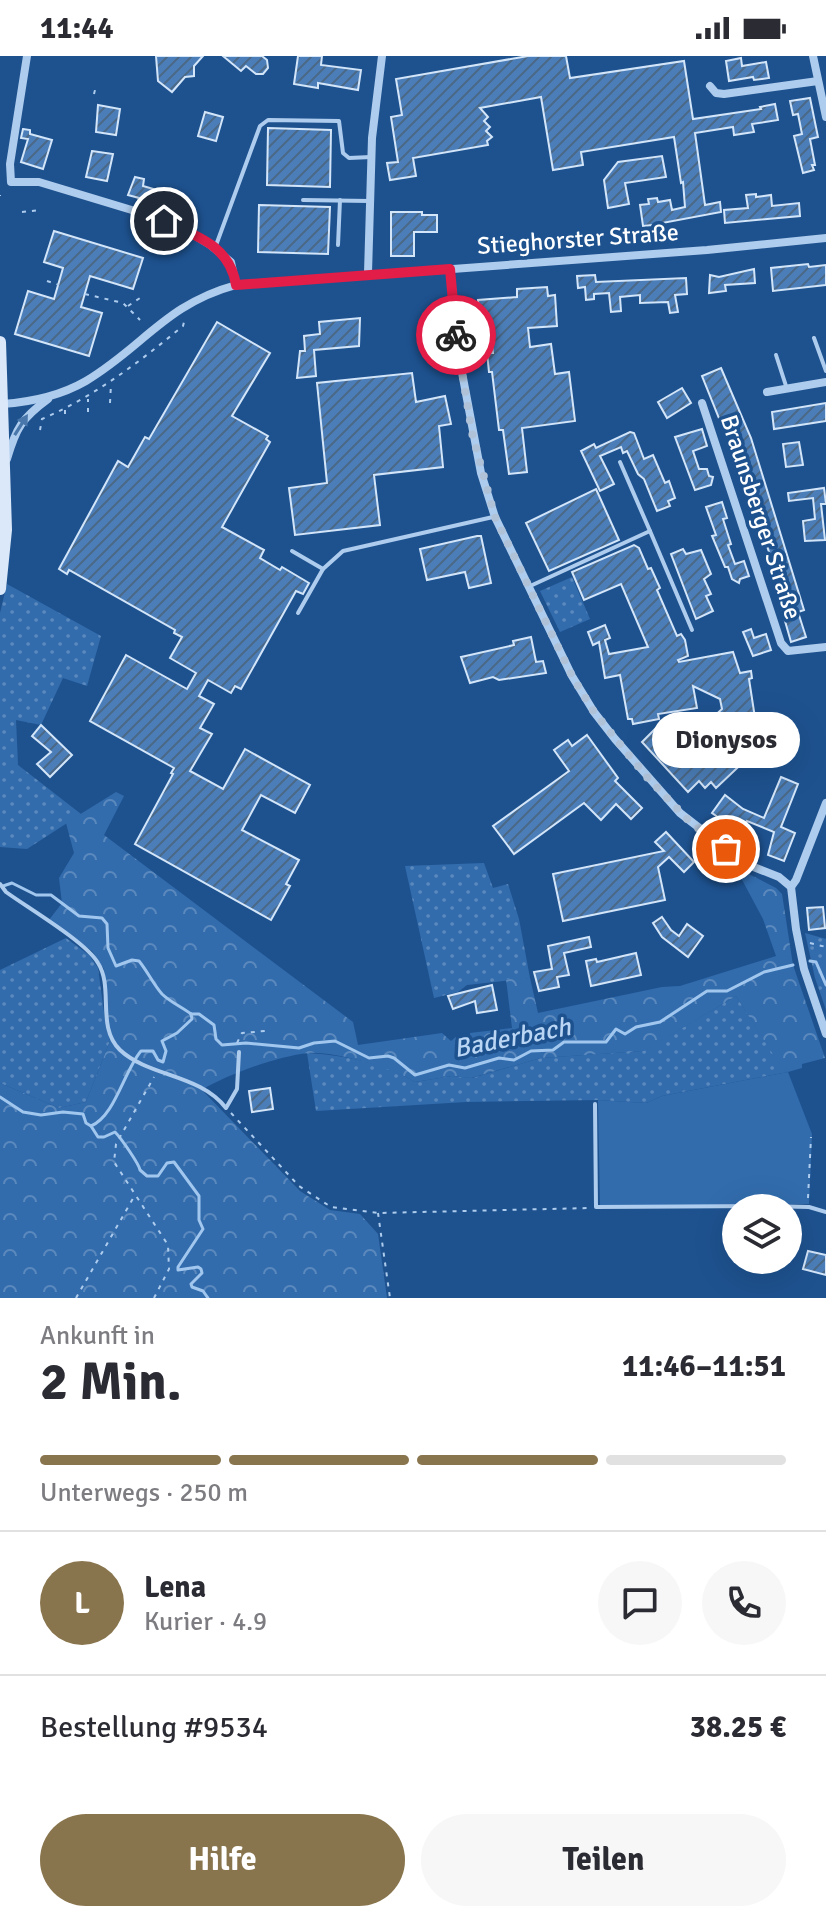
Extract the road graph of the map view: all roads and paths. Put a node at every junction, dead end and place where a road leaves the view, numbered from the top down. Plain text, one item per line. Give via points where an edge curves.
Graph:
1 (27, 56) edge
2 (382, 56) edge
3 (813, 56) edge
4 (818, 81) junction
5 (96, 86) dead end
6 (710, 86) dead end
7 (94, 94) dead end
8 (826, 117) edge
9 (371, 157) junction
10 (303, 200) dead end
11 (340, 200) junction
12 (369, 201) junction
13 (41, 210) dead end
14 (22, 212) dead end
15 (636, 234) dead end
16 (826, 238) edge
17 (338, 245) dead end
18 (215, 248) junction
19 (661, 253) junction
20 (450, 269) junction
21 (368, 273) junction
22 (47, 281) dead end
23 (59, 285) dead end
24 (236, 285) junction
25 (85, 294) dead end
26 (140, 298) dead end
27 (127, 306) junction
28 (186, 313) dead end
29 (140, 320) dead end
30 (814, 338) dead end
31 (0, 342) edge
32 (776, 355) dead end
33 (826, 371) edge
34 (826, 382) edge
35 (111, 383) junction
36 (787, 389) junction
37 (767, 392) dead end
38 (54, 395) junction
39 (88, 397) junction
40 (110, 403) dead end
41 (702, 403) dead end
42 (2, 404) junction
43 (65, 409) junction
44 (88, 412) dead end
45 (65, 418) dead end
46 (40, 430) dead end
47 (620, 462) dead end
48 (5, 467) junction
49 (495, 517) junction
50 (650, 531) junction
51 (292, 551) dead end
52 (323, 569) junction
53 (528, 587) junction
54 (0, 589) edge
55 (298, 613) dead end
56 (692, 630) dead end
57 (826, 647) edge
58 (826, 803) edge
59 (824, 815) edge
60 (0, 884) edge
61 (791, 887) junction
62 (797, 940) junction
63 (826, 947) edge
64 (265, 1031) dead end
65 (826, 1034) edge
66 (237, 1041) dead end
67 (239, 1052) dead end
68 (158, 1069) junction
69 (595, 1104) dead end
70 (226, 1108) junction
71 (811, 1137) dead end
72 (136, 1192) junction
73 (596, 1207) junction
74 (808, 1207) junction
75 (826, 1212) edge
76 (378, 1213) junction
77 (76, 1298) edge
78 (154, 1298) edge
79 (390, 1298) edge

1 - 18 street via 11,182 39,182 135,211 184,229
2 - 9 street
3 - 4 street
4 - 6 street via 724,94
4 - 8 street
5 - 7 path
9 - 12 street
9 - 18 lane via 349,158 343,153 339,121 268,120 260,126
10 - 11 lane
11 - 12 lane
11 - 17 lane
12 - 21 street
13 - 14 path
15 - 19 path via 657,229
16 - 19 street, Stieghorster Straße
18 - 24 street via 231,262
19 - 20 street, Stieghorster Straße
20 - 21 street, Stieghorster Straße
20 - 49 street via 472,433
21 - 24 street, Stieghorster Straße
22 - 23 path
24 - 38 street, Stieghorster Straße via 183,307 100,371
25 - 27 path
26 - 27 path
27 - 29 path
28 - 35 path via 183,326
30 - 33 lane
31 - 42 street
32 - 36 lane
34 - 36 street
35 - 39 path
35 - 40 path
36 - 37 street
38 - 42 street, Stieghorster Straße
48 -> 38 street, Stieghorster Straße via 26,415
39 - 43 path
39 - 44 path
41 - 57 street, Braunsberger Straße via 781,643 797,652
42 - 48 street
43 - 45 path
43 - 46 path via 42,419
47 - 50 lane
48 - 54 street via 6,552
49 - 52 lane via 352,548
49 - 53 street
50 - 53 lane
50 - 56 lane
51 - 52 lane
52 - 55 lane
53 - 61 street via 579,688 645,775 706,835
58 - 59 street
59 - 61 street
60 - 68 lane via 98,961 112,1039 130,1057
61 - 62 street
62 - 63 path
62 - 65 street
64 - 66 path via 242,1033
67 - 70 lane via 237,1089
68 - 70 lane via 219,1098
68 - 72 path via 116,1144 114,1162
69 - 73 lane
70 - 76 path via 299,1186 331,1207
71 - 74 path
72 - 77 path
72 - 78 path via 168,1245 169,1269
73 - 74 lane
73 - 76 path
74 - 75 lane
76 - 79 path

